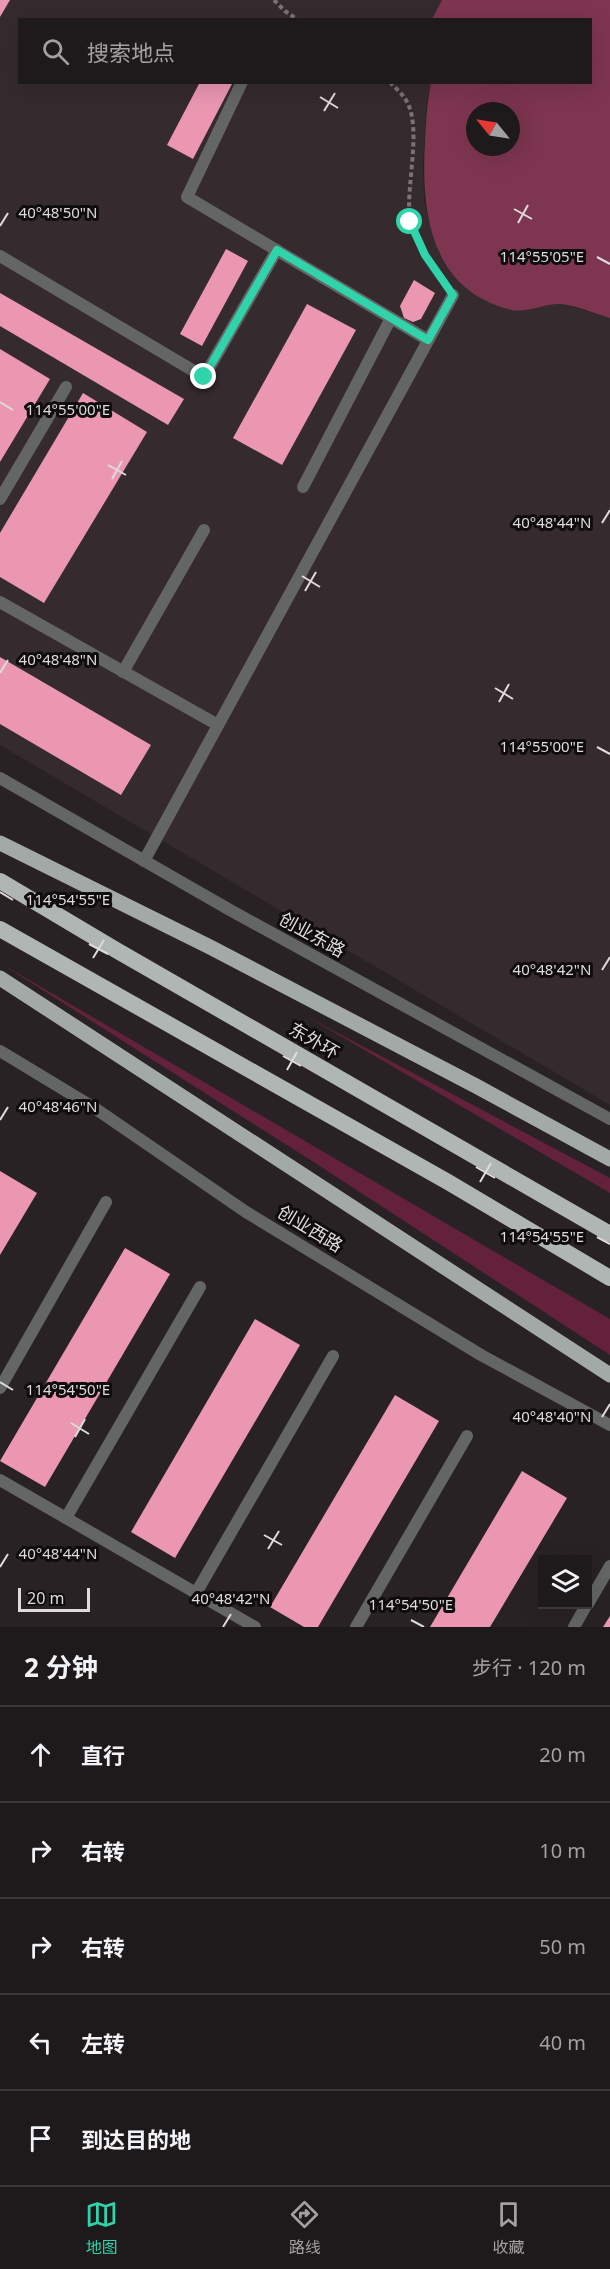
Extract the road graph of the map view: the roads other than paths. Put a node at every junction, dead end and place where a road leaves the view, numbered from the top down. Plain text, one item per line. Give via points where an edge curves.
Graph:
1 (241, 84) edge
2 (277, 250) junction
3 (0, 256) edge
4 (453, 295) road end
5 (391, 318) junction
6 (428, 340) junction
7 (66, 387) dead end
8 (303, 486) dead end
9 (0, 498) edge
10 (204, 530) dead end
11 (0, 602) edge
12 (123, 672) junction
13 (218, 725) junction
14 (0, 778) edge
15 (0, 843) edge
16 (144, 861) junction
17 (0, 881) edge
18 (0, 929) edge
19 (0, 978) edge
20 (0, 1050) edge
21 (610, 1119) edge
22 (610, 1159) edge
23 (106, 1202) dead end
24 (610, 1234) edge
25 (610, 1278) edge
26 (200, 1287) dead end
27 (333, 1356) dead end
28 (610, 1375) edge
29 (0, 1388) edge
30 (610, 1425) edge
31 (467, 1436) dead end
32 (0, 1480) edge
33 (66, 1518) junction
34 (610, 1566) edge
35 (196, 1593) junction
36 (592, 1596) edge
37 (584, 1609) edge
38 (255, 1627) edge
39 (356, 1627) edge
40 (574, 1627) edge

1 - 2 street via 187,197
2 - 3 street via 204,377
2 - 5 street
4 - 6 street
5 - 6 street
5 - 8 street
6 - 13 street
7 - 9 street
10 - 12 street
11 - 12 street
12 - 13 street
13 - 16 street
14 - 16 street, 创业东路
15 - 22 main road via 210,947
16 - 21 street, 创业东路
17 - 24 highway, 东外环
18 - 25 highway
19 - 28 main road
20 - 30 street, 创业西路 via 96,1109 246,1212 481,1355
23 - 29 street
26 - 33 street
27 - 35 street
31 - 39 street
32 - 33 street
33 - 35 street
34 - 36 street
35 - 38 street
37 - 40 street

